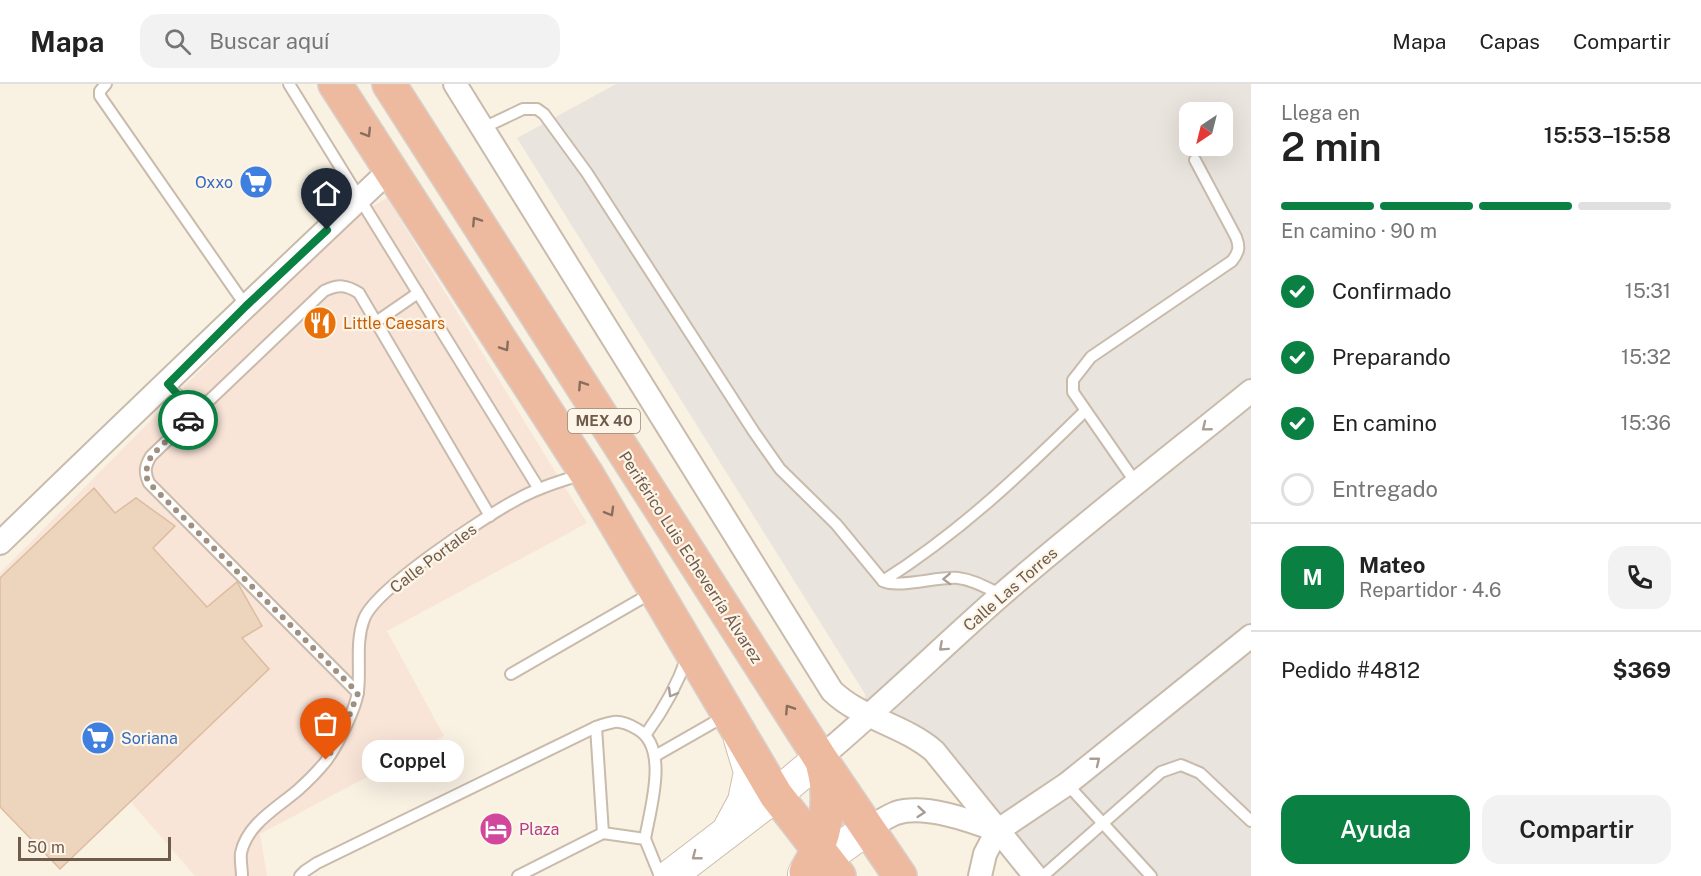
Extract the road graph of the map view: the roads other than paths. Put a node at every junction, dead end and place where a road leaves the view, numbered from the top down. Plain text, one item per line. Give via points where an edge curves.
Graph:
1 (106, 84) edge
2 (289, 84) edge
3 (335, 84) edge
4 (388, 84) edge
5 (455, 84) edge
6 (483, 128) junction
7 (1195, 160) dead end
8 (390, 170) junction
9 (360, 199) junction
10 (418, 293) junction
11 (246, 306) junction
12 (376, 322) junction
13 (168, 384) junction
14 (1251, 391) edge
15 (1085, 411) junction
16 (195, 413) junction
17 (586, 472) junction
18 (1136, 483) junction
19 (539, 489) junction
20 (490, 516) junction
21 (0, 542) edge
22 (883, 581) junction
23 (656, 591) junction
24 (1002, 595) junction
25 (1251, 636) edge
26 (690, 648) junction
27 (511, 674) dead end
28 (358, 693) junction
29 (870, 716) junction
30 (733, 723) junction
31 (596, 727) junction
32 (646, 734) junction
33 (655, 756) junction
34 (820, 758) junction
35 (1067, 784) junction
36 (776, 795) junction
37 (1251, 821) edge
38 (1102, 822) junction
39 (867, 829) junction
40 (728, 831) junction
41 (997, 831) junction
42 (603, 833) junction
43 (645, 839) junction
44 (818, 866) edge
45 (242, 876) edge
46 (300, 876) edge
47 (518, 876) edge
48 (660, 876) edge
49 (670, 876) edge
50 (900, 876) edge
51 (980, 876) edge
52 (1035, 876) edge
53 (1043, 876) edge
54 (1151, 876) edge

1 - 11 lane via 99,91 100,96
2 - 9 lane
3 -> 8 highway, MEX 40
34 -> 4 highway, Periférico Luis Echeverría Álvarez / MEX 40
5 - 6 street
6 - 22 lane via 523,109 544,114 587,173 780,469 836,524
6 - 29 street via 832,691 853,709
7 - 15 lane via 1236,237 1238,254 1091,357 1073,380 1073,392
8 - 9 street
8 -> 17 highway, MEX 40
9 - 10 lane
9 - 11 street
10 - 12 lane
10 - 19 lane
11 - 13 street
12 - 16 lane via 359,293 336,285 324,291
12 - 20 lane
13 - 16 lane
13 - 21 street
14 -> 18 street, Calle Las Torres
15 - 18 lane
15 - 22 lane via 1002,492 955,531
16 - 28 lane via 151,456 145,474 149,483
17 - 19 lane, Calle Portales
17 -> 23 highway, MEX 40
18 - 24 street, Calle Las Torres
19 - 20 lane, Calle Portales
20 - 28 lane, Calle Portales via 417,566 378,599 365,616 358,638
24 -> 22 lane via 956,578 894,584
23 - 26 highway, MEX 40
23 - 27 lane
24 -> 29 street, Calle Las Torres
35 -> 25 street
26 - 30 highway, MEX 40
26 -> 32 lane via 679,682
28 - 45 lane, Calle Portales via 343,732 326,760 251,832 241,854
29 - 34 street, Calle Las Torres
29 - 41 street via 915,737 934,751
30 - 33 lane
30 - 36 highway, MEX 40
30 - 40 main road via 750,772 744,801
31 - 32 lane via 617,722
31 - 42 lane
31 - 46 lane via 317,863
32 - 33 lane
33 - 43 lane via 656,774
34 - 36 main road, Calle Las Torres
34 - 39 highway, Periférico Luis Echeverría Álvarez / MEX 40
34 - 44 highway via 827,784 827,808
35 - 38 lane
35 - 41 street
36 - 40 main road, Calle Las Torres
36 - 44 highway, MEX 40
37 - 38 lane via 1200,773 1181,765 1161,772
38 - 53 lane
38 - 54 lane
39 -> 41 street via 896,813 912,810 971,820
39 - 44 main road
39 - 50 highway, Periférico Luis Echeverría Álvarez / MEX 40
40 -> 49 main road, Calle Las Torres
41 - 51 street via 985,854
41 - 52 street
42 - 43 lane
42 - 47 lane
43 - 48 lane

